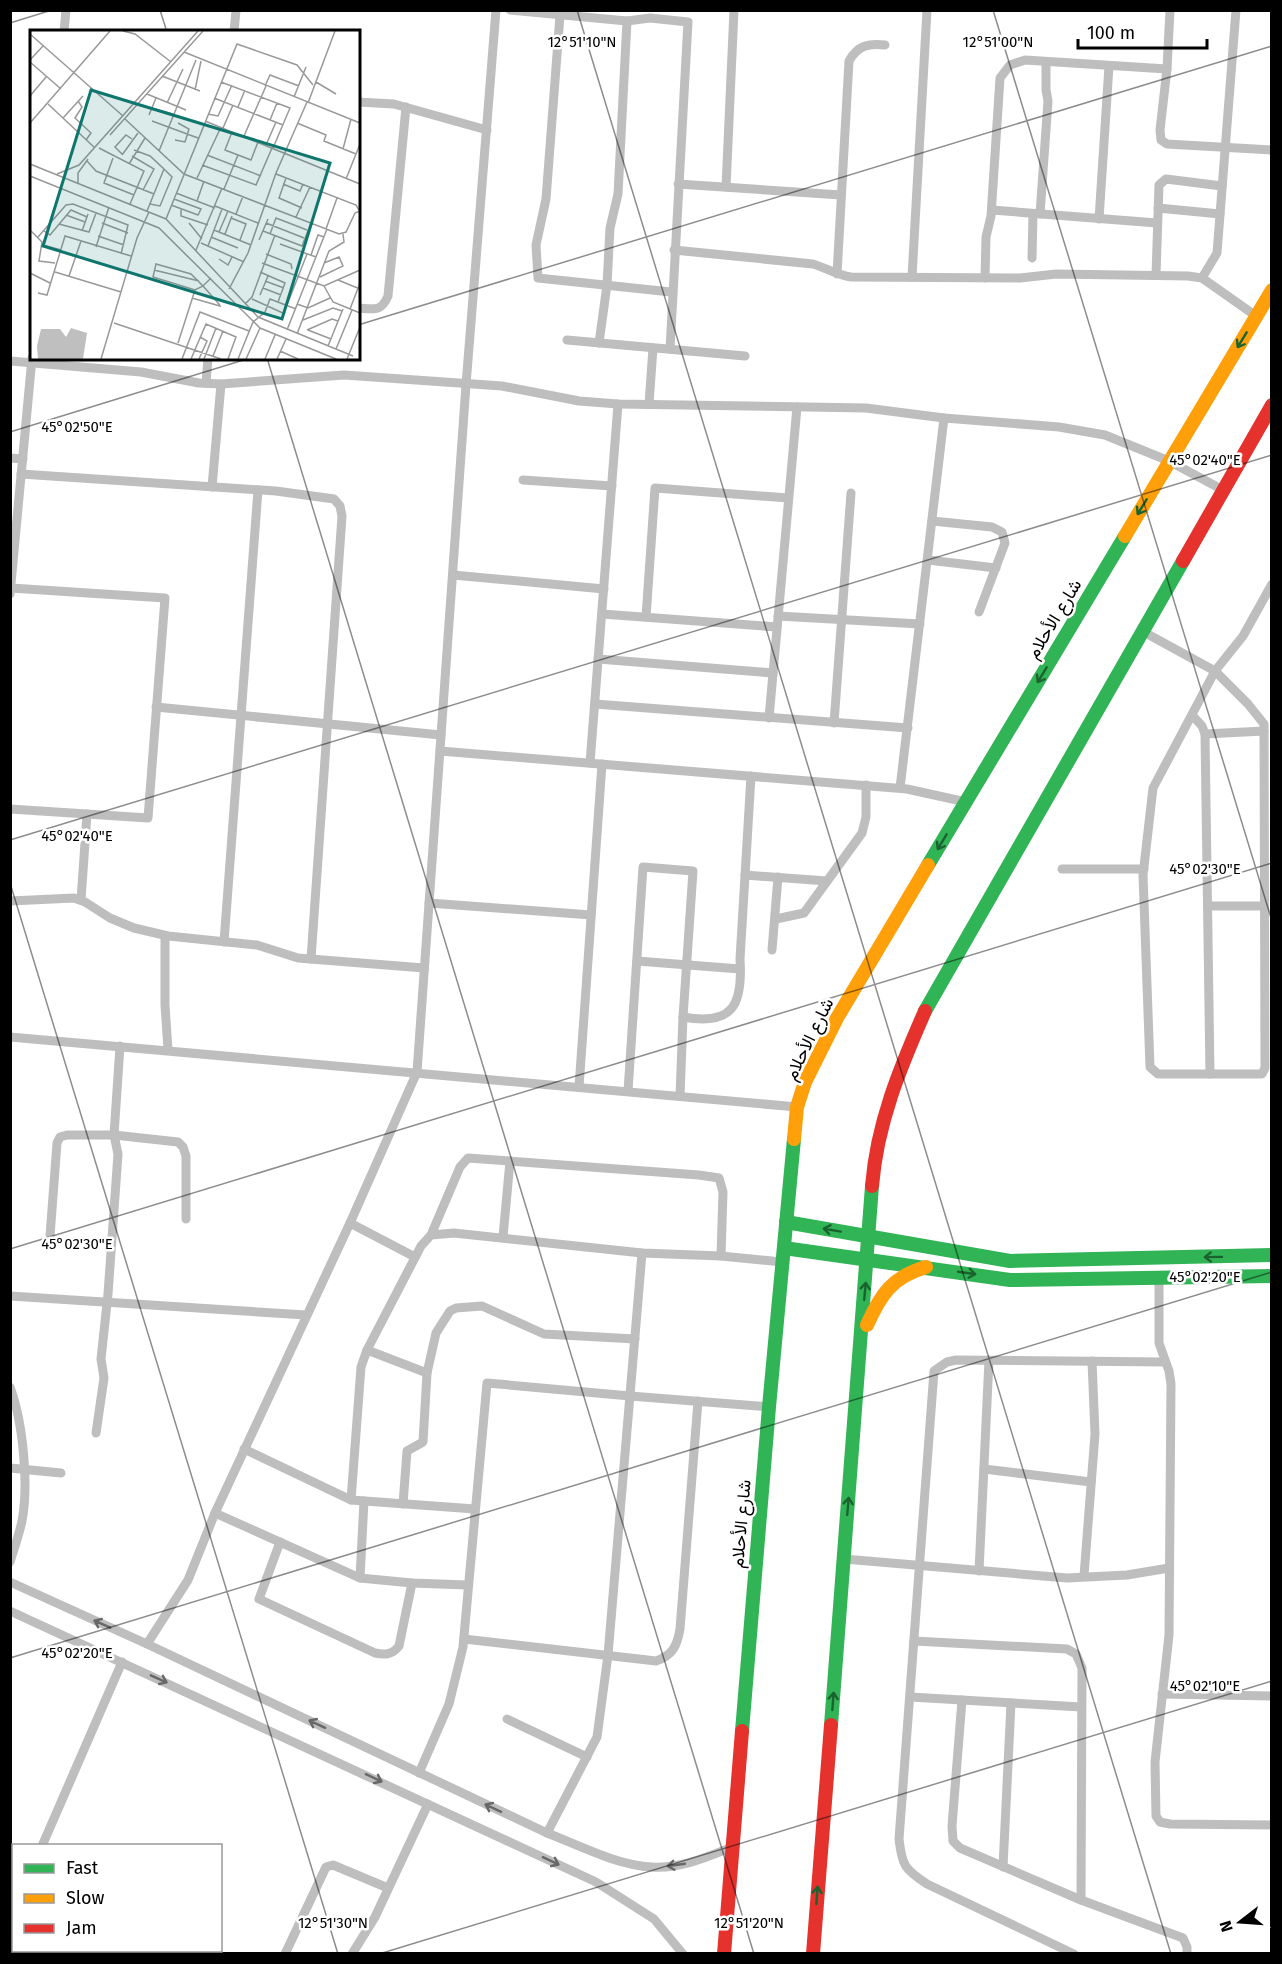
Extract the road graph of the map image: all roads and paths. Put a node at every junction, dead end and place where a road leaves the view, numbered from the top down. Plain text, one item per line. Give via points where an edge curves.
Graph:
1 (66, 10) edge
2 (236, 10) edge
3 (496, 10) edge
4 (510, 10) edge
5 (734, 10) edge
6 (927, 10) edge
7 (1170, 10) edge
8 (1236, 10) edge
9 (560, 15) junction
10 (627, 21) junction
11 (64, 30) edge
12 (234, 30) edge
13 (885, 45) dead end
14 (1046, 62) junction
15 (1109, 66) junction
16 (1167, 69) junction
17 (360, 102) edge
18 (406, 107) junction
19 (487, 130) junction
20 (1225, 147) junction
21 (1272, 150) edge
22 (678, 184) junction
23 (1222, 186) junction
24 (726, 187) junction
25 (841, 195) junction
26 (1158, 208) junction
27 (992, 210) junction
28 (1037, 214) junction
29 (1220, 214) junction
30 (1099, 219) junction
31 (1157, 223) junction
32 (674, 250) junction
33 (1032, 258) dead end
34 (837, 274) junction
35 (1156, 275) junction
36 (912, 278) junction
37 (985, 278) junction
38 (1202, 278) junction
39 (607, 285) junction
40 (1272, 290) edge
41 (672, 292) junction
42 (360, 308) edge
43 (1256, 316) junction
44 (567, 340) dead end
45 (599, 343) junction
46 (653, 348) junction
47 (670, 349) junction
48 (745, 356) dead end
49 (208, 360) edge
50 (10, 361) edge
51 (31, 361) edge
52 (206, 384) junction
53 (221, 384) junction
54 (466, 385) junction
55 (618, 404) junction
56 (649, 404) junction
57 (1272, 405) edge
58 (797, 407) junction
59 (945, 418) junction
60 (10, 458) edge
61 (22, 459) junction
62 (1169, 461) junction
63 (21, 474) junction
64 (523, 480) dead end
65 (612, 486) junction
66 (212, 487) junction
67 (258, 490) junction
68 (1223, 490) junction
69 (851, 493) dead end
70 (788, 498) junction
71 (14, 519) edge
72 (932, 521) junction
73 (928, 560) junction
74 (996, 568) junction
75 (453, 575) junction
76 (1272, 584) edge
77 (11, 588) edge
78 (604, 589) junction
79 (10, 594) edge
80 (979, 612) dead end
81 (602, 614) junction
82 (778, 616) junction
83 (646, 617) junction
84 (841, 620) junction
85 (920, 624) junction
86 (777, 627) junction
87 (1142, 631) junction
88 (598, 659) junction
89 (1215, 672) junction
90 (773, 673) junction
91 (595, 704) junction
92 (156, 707) junction
93 (241, 715) junction
94 (1192, 715) junction
95 (769, 718) junction
96 (834, 723) junction
97 (327, 724) junction
98 (1266, 726) edge
99 (908, 728) junction
100 (1205, 734) junction
101 (441, 735) junction
102 (440, 751) junction
103 (590, 763) junction
104 (602, 764) junction
105 (751, 776) junction
106 (866, 785) junction
107 (900, 788) junction
108 (966, 802) junction
109 (10, 809) edge
110 (87, 814) junction
111 (1062, 869) dead end
112 (1144, 869) junction
113 (745, 874) junction
114 (778, 877) junction
115 (827, 881) junction
116 (81, 900) junction
117 (10, 901) edge
118 (429, 903) junction
119 (1208, 906) junction
120 (1264, 906) junction
121 (591, 915) junction
122 (776, 919) junction
123 (165, 936) junction
124 (224, 942) junction
125 (772, 950) dead end
126 (311, 959) junction
127 (637, 961) junction
128 (686, 965) junction
129 (424, 968) junction
130 (740, 969) junction
131 (683, 1017) junction
132 (10, 1037) edge
133 (120, 1046) junction
134 (168, 1050) junction
135 (417, 1072) junction
136 (1210, 1074) junction
137 (579, 1087) junction
138 (628, 1091) junction
139 (680, 1096) junction
140 (797, 1107) junction
141 (114, 1135) junction
142 (510, 1161) junction
143 (186, 1219) dead end
144 (350, 1222) junction
145 (786, 1222) junction
146 (431, 1235) junction
147 (50, 1236) dead end
148 (503, 1237) junction
149 (869, 1237) junction
150 (642, 1253) junction
151 (783, 1255) junction
152 (1272, 1255) edge
153 (721, 1256) junction
154 (415, 1257) junction
155 (868, 1259) junction
156 (1087, 1260) junction
157 (926, 1267) junction
158 (1272, 1276) edge
159 (1159, 1277) junction
160 (1087, 1278) junction
161 (10, 1296) edge
162 (107, 1302) junction
163 (306, 1315) junction
164 (862, 1335) junction
165 (635, 1340) junction
166 (367, 1350) junction
167 (989, 1360) junction
168 (1092, 1361) junction
169 (1165, 1362) junction
170 (427, 1373) junction
171 (10, 1387) edge
172 (630, 1396) junction
173 (698, 1401) junction
174 (770, 1407) junction
175 (96, 1432) dead end
176 (244, 1449) junction
177 (10, 1468) edge
178 (984, 1469) junction
179 (25, 1470) junction
180 (61, 1473) dead end
181 (1091, 1482) junction
182 (351, 1500) junction
183 (363, 1501) junction
184 (403, 1504) junction
185 (476, 1509) junction
186 (215, 1513) junction
187 (280, 1542) junction
188 (844, 1559) junction
189 (10, 1562) edge
190 (920, 1566) junction
191 (1169, 1568) junction
192 (979, 1571) junction
193 (1084, 1576) junction
194 (360, 1578) junction
195 (10, 1582) edge
196 (412, 1583) junction
197 (467, 1585) junction
198 (10, 1611) edge
199 (464, 1639) junction
200 (914, 1641) junction
201 (147, 1644) junction
202 (608, 1655) junction
203 (122, 1662) junction
204 (1162, 1694) junction
205 (1272, 1696) edge
206 (910, 1697) junction
207 (962, 1700) junction
208 (1011, 1703) junction
209 (1082, 1707) junction
210 (507, 1719) dead end
211 (587, 1756) junction
212 (419, 1773) junction
213 (429, 1804) junction
214 (1272, 1825) edge
215 (547, 1833) junction
216 (42, 1844) edge
217 (732, 1847) junction
218 (1003, 1867) junction
219 (388, 1888) junction
220 (1081, 1900) junction
221 (285, 1953) edge
222 (352, 1953) edge
223 (683, 1953) edge
224 (724, 1953) edge
225 (813, 1953) edge
226 (1074, 1953) edge
227 (1187, 1953) edge

1 - 11 street
2 - 12 street
3 - 19 street
4 - 9 street
5 - 24 street
6 - 36 street
7 - 16 street
8 - 20 street
9 - 10 street
9 - 39 street via 546,200 536,245 538,278
10 - 22 street via 650,18 688,22
10 - 39 street via 618,194 610,228
13 - 25 street via 862,46 849,61
14 - 15 street
14 - 27 street via 1025,60 1010,65 1000,78
14 - 28 street via 1048,101
15 - 16 street
15 - 30 street
16 - 20 street via 1161,140 1167,144
17 - 18 street
18 - 19 street
18 - 42 street via 388,296 377,309
19 - 54 street
20 - 21 street
20 - 23 street
22 - 24 street
22 - 32 street
23 - 26 street via 1166,179 1159,185
23 - 29 street
24 - 25 street
25 - 34 street
26 - 29 street
26 - 31 street
27 - 28 street
27 - 37 street via 986,237
28 - 30 street
28 - 33 street
29 - 38 street via 1217,253
30 - 31 street
31 - 35 street
32 - 34 street via 813,264
32 - 41 street
34 - 36 street
35 - 37 street
35 - 38 street
36 - 37 street
38 - 43 street
39 - 41 street
39 - 45 street
40 - 43 main road, شارع الأحلام
41 - 47 street
43 -> 62 main road, شارع الأحلام
44 - 45 street
45 - 46 street
46 - 47 street
46 - 56 street
47 - 48 street
49 - 52 street
50 - 51 street
51 - 52 street via 141,372
51 - 61 street
52 - 53 street
53 - 54 street via 344,375
53 - 66 street
54 - 55 street via 502,386 579,401
54 - 75 street
55 - 56 street
55 - 65 street
56 - 58 street
57 - 68 main road
58 - 59 street via 866,408
58 - 70 street
59 - 62 street via 1059,427 1106,435
59 - 72 street
60 - 61 street
61 - 63 street
62 - 68 street
62 -> 108 main road, شارع الأحلام
63 - 66 street
63 - 71 street
64 - 65 street
65 - 78 street
66 - 67 street
67 - 93 street
67 - 97 street via 334,499 340,506
68 - 87 main road
69 - 84 street
70 - 82 street
70 - 83 street via 655,488
71 - 77 street
72 - 73 street
72 - 74 street via 992,527 1002,532 1005,543
73 - 74 street
73 - 85 street
74 - 80 street
75 - 78 street
75 - 101 street
76 - 89 street via 1243,636
77 - 79 street
77 - 92 street via 165,598
78 - 81 street
81 - 83 street
81 - 88 street
82 - 84 street
82 - 86 street
83 - 86 street
84 - 85 street
84 - 96 street
85 - 99 street
86 - 90 street
87 - 89 street
87 - 149 main road via 926,1010 892,1087 879,1133
88 - 90 street
88 - 91 street
89 - 94 street
89 - 98 street
90 - 95 street
91 - 95 street
91 - 103 street
92 - 93 street
92 - 110 street via 148,818
93 - 97 street
93 - 124 street
94 - 100 street
94 - 112 street via 1153,788
95 - 96 street
96 - 99 street
97 - 101 street
97 - 126 street
98 - 100 street
98 - 120 street
99 - 107 street
100 - 119 street
101 - 102 street
102 - 103 street
102 - 118 street
103 - 104 street
104 - 105 street
104 - 121 street
105 - 106 street
105 - 113 street
106 - 107 street
106 - 115 street via 862,833
107 - 108 street
108 -> 140 main road, شارع الأحلام via 837,1018
109 - 110 street
110 - 116 street
111 - 112 street
112 - 136 street via 1150,1067 1158,1074
113 - 114 street
113 - 130 street
114 - 115 street
114 - 122 street
115 - 122 street via 804,913
116 - 117 street
116 - 123 street via 110,918
118 - 121 street
118 - 129 street
119 - 120 street
119 - 136 street
120 - 136 street via 1265,1068 1262,1074
121 - 137 street
122 - 125 street
123 - 124 street
123 - 134 street
124 - 126 street via 257,945
126 - 129 street
127 - 128 street
127 - 128 street via 643,867 693,871
127 - 138 street
128 - 130 street
128 - 131 street
129 - 135 street
130 - 131 street via 739,997 729,1012 701,1020
131 - 139 street
132 - 133 street
133 - 134 street
133 - 141 street
134 - 135 street
135 - 137 street
135 - 144 street
137 - 138 street
138 - 139 street
139 - 140 street
140 - 145 main road, شارع الأحلام
141 - 143 street via 178,1142 186,1156
141 - 147 street via 60,1137
141 - 162 street via 118,1154
142 - 146 street via 468,1158 460,1167
142 - 148 street
142 - 153 street via 719,1178 723,1192
144 - 154 street
144 - 163 street
149 -> 145 main road
145 - 151 main road, شارع الأحلام
146 - 148 street
146 - 154 street
148 - 150 street
149 - 155 main road
149 - 156 main road via 1010,1261
150 - 153 street
150 - 165 street
151 - 153 street
151 - 155 main road
151 - 174 main road, شارع الأحلام
152 -> 156 main road
154 - 166 street
155 - 157 main road
164 -> 155 main road
156 - 160 main road
157 -> 160 main road via 1010,1280
157 - 164 main road via 904,1275 886,1288
158 - 159 main road
159 - 160 main road
159 - 169 street via 1159,1343
161 - 162 street
162 - 163 street
162 - 175 street via 101,1359 104,1378
163 - 176 street
188 -> 164 main road
165 - 170 street via 544,1334 482,1306 456,1308 436,1333
165 - 172 street
166 - 170 street
166 - 182 street via 361,1367
167 - 168 street
167 - 178 street
167 - 190 street via 956,1360 934,1371
168 - 169 street
168 - 181 street via 1095,1434
169 - 191 street via 1171,1384
170 - 184 street via 423,1442 407,1451
171 - 179 street via 16,1402
172 - 173 street
172 - 185 street via 487,1383
172 - 202 street
173 - 174 street
173 - 202 street via 678,1640 673,1652 656,1661
174 - 217 main road, شارع الأحلام
176 - 182 street
176 - 186 street
177 - 179 street
178 - 181 street
178 - 192 street
179 - 180 street
179 - 189 street via 22,1520
181 - 193 street
182 - 183 street
183 - 184 street
183 - 194 street
184 - 185 street
185 - 197 street
186 - 187 street
186 - 201 street via 188,1580
187 - 194 street
187 - 196 street via 259,1599 375,1653 385,1655 399,1646
188 - 190 street
225 -> 188 main road
190 - 192 street
190 - 200 street
191 - 193 street via 1127,1575
191 - 204 street via 1169,1635
192 - 193 street
194 - 196 street
201 -> 195 street
196 - 197 street
197 - 199 street
198 - 203 street
199 - 202 street
199 - 212 street via 449,1704
200 - 206 street
200 - 209 street via 1067,1649 1076,1654 1082,1668
212 -> 201 street
202 - 211 street via 597,1737
203 -> 213 street
203 - 216 street
204 - 205 street
204 - 214 street via 1155,1762 1156,1816 1160,1822
206 - 207 street
206 - 226 street via 899,1839 906,1869 927,1884
207 - 208 street
207 - 218 street via 953,1840 960,1848
208 - 209 street
208 - 218 street
209 - 220 street
210 - 211 street
211 - 215 street
215 -> 212 street
213 - 219 street
213 -> 223 street via 596,1882 654,1919
217 -> 215 street via 682,1865 654,1868 628,1863
217 - 224 main road, شارع الأحلام
218 - 220 street
219 - 221 street via 333,1865 326,1867
219 - 222 street
220 - 227 street via 1183,1938

